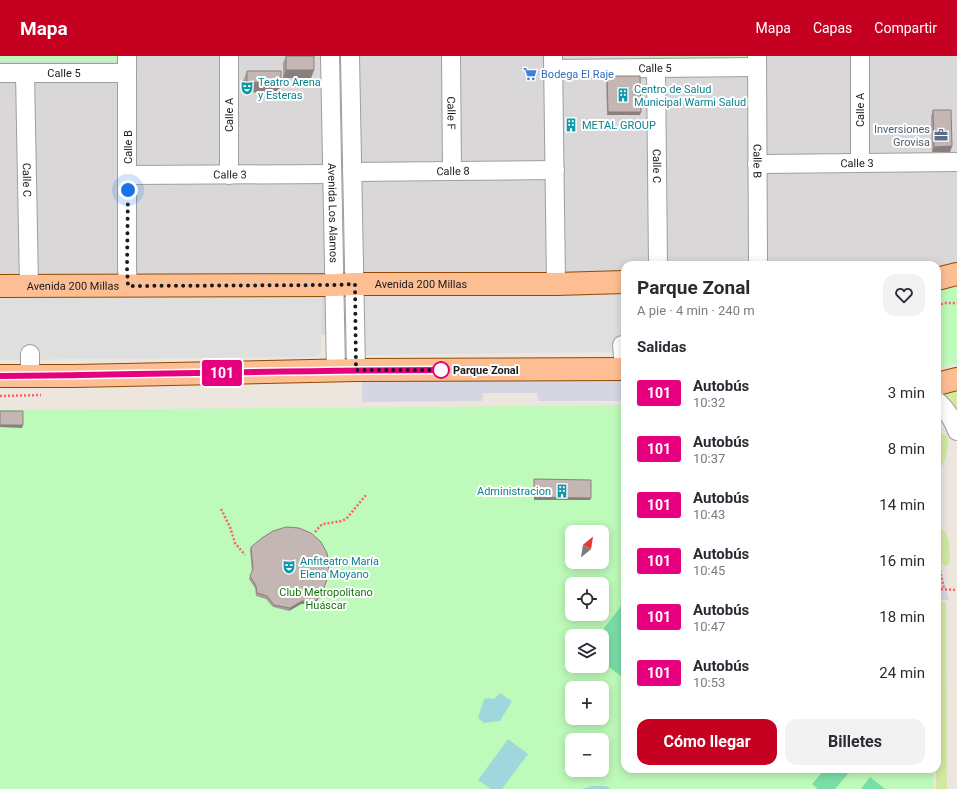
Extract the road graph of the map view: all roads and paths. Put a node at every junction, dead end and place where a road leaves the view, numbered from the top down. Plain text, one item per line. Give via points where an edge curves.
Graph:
1 (229, 56) edge
2 (330, 56) edge
3 (350, 56) edge
4 (451, 56) edge
5 (860, 56) edge
6 (553, 62) edge
7 (758, 62) edge
8 (127, 65) edge
9 (656, 68) junction
10 (0, 73) edge
11 (26, 73) junction
12 (957, 162) edge
13 (860, 163) junction
14 (758, 164) junction
15 (555, 170) junction
16 (452, 171) junction
17 (352, 172) junction
18 (332, 174) junction
19 (128, 175) junction
20 (229, 175) junction
21 (658, 261) edge
22 (758, 261) edge
23 (621, 282) edge
24 (345, 284) junction
25 (556, 284) junction
26 (0, 286) edge
27 (29, 286) junction
28 (128, 286) junction
29 (957, 303) edge
30 (941, 304) edge
31 (30, 354) dead end
32 (621, 369) edge
33 (346, 370) junction
34 (0, 376) edge
35 (30, 376) junction
36 (957, 379) edge
37 (941, 383) edge
38 (941, 404) edge
39 (957, 431) edge
40 (366, 494) dead end
41 (221, 509) dead end
42 (315, 532) dead end
43 (245, 555) dead end
44 (941, 575) edge
45 (944, 589) joint
46 (957, 590) edge

1 - 20 street, Calle A
2 - 18 street, Avenida Los Alamos
3 - 17 street, Avenida Los Alamos
4 - 16 street, Calle F
5 - 13 street, Calle A
6 - 9 street, Calle 5
6 - 15 street
7 - 9 street, Calle 5
7 - 14 street, Calle B
8 - 11 street, Calle 5
8 - 19 street, Calle B
9 - 21 street, Calle C
10 - 11 street, Calle 5
11 - 27 street, Calle C
12 - 13 street, Calle 3
13 - 14 street, Calle 3
14 - 22 street, Calle B
15 - 16 street, Calle 8
15 - 25 street
16 - 17 street, Calle 8
17 - 24 street, Avenida Los Alamos
18 - 20 street, Calle 3
18 - 24 street, Avenida Los Alamos
19 - 20 street, Calle 3
19 - 28 street, Calle B
23 - 25 main road, Avenida 200 Millas
24 - 25 main road, Avenida 200 Millas
24 - 28 main road, Avenida 200 Millas
24 - 33 street, Avenida Los Alamos
26 - 27 main road, Avenida 200 Millas
27 - 28 main road, Avenida 200 Millas
29 - 30 path
31 - 35 street
32 - 33 main road
33 - 35 main road
34 - 35 main road
36 - 37 main road
38 - 39 street via 954,422
40 - 42 path via 347,518 323,524
41 - 43 path via 235,542
44 - 45 path
45 - 46 path

